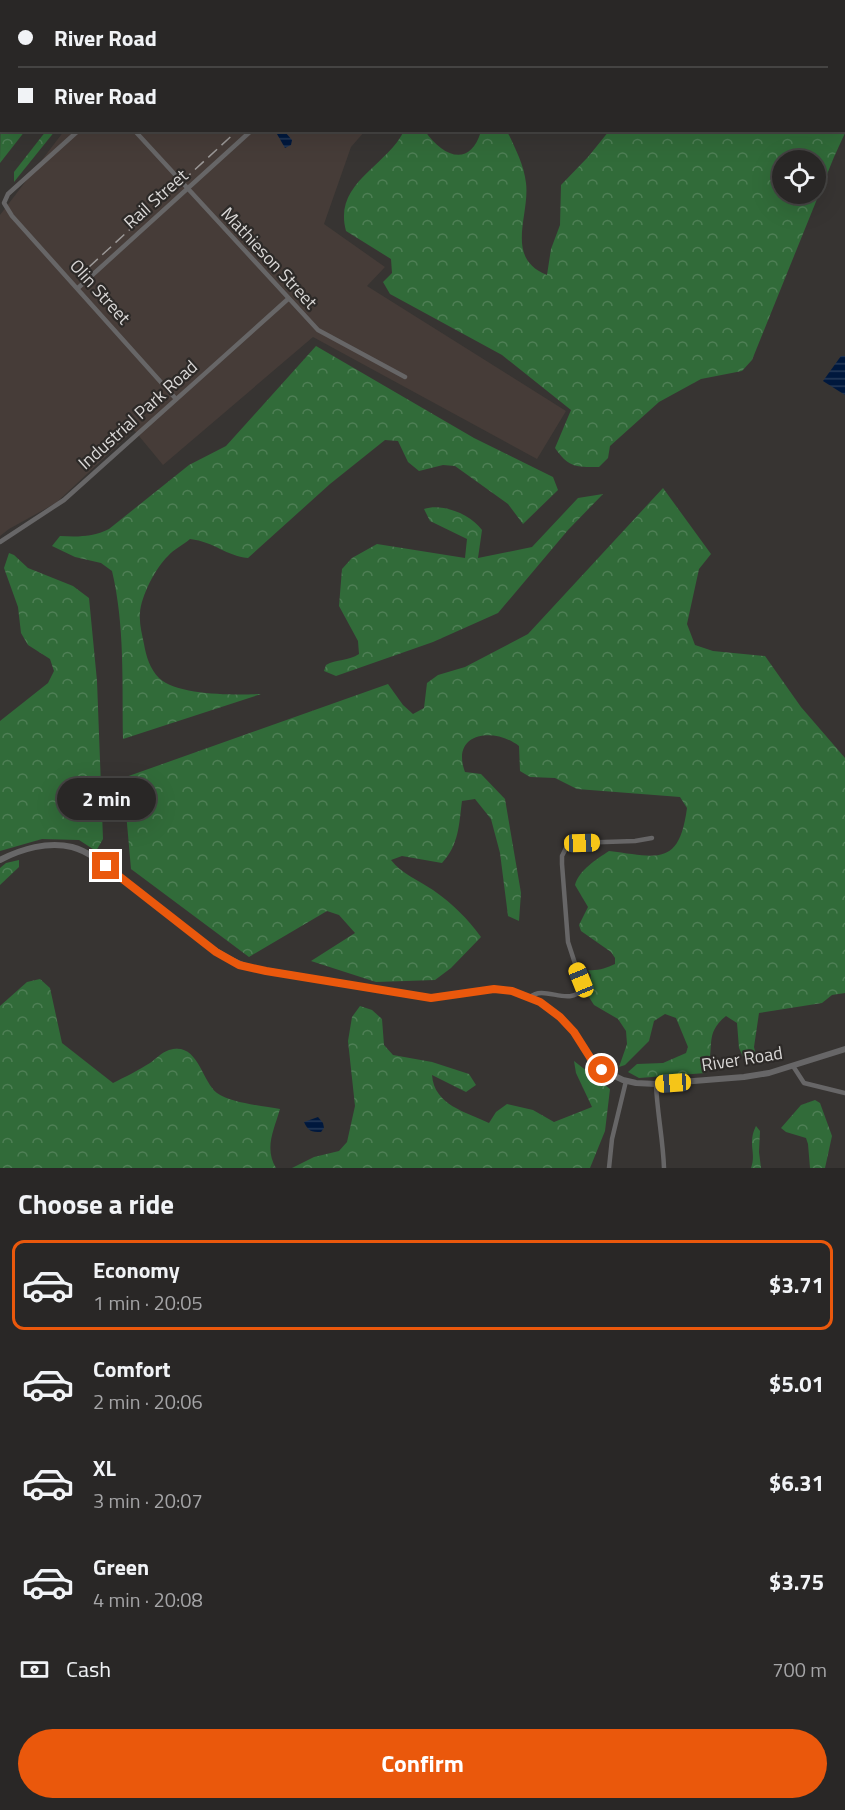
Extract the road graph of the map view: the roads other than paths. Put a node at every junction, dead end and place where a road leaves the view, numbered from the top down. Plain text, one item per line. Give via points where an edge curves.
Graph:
1 (77, 132) edge
2 (136, 132) edge
3 (250, 132) edge
4 (186, 189) junction
5 (78, 288) junction
6 (288, 299) junction
7 (405, 377) dead end
8 (177, 399) junction
9 (0, 542) edge
10 (652, 838) dead end
11 (0, 860) edge
12 (530, 997) junction
13 (845, 1049) edge
14 (793, 1066) junction
15 (626, 1081) junction
16 (656, 1084) junction
17 (845, 1093) edge
18 (609, 1168) edge
19 (664, 1168) edge

1 - 5 street, Olin Street via 8,194 4,203
2 - 4 street, Mathieson Street
3 - 4 street, Rail Street
4 - 5 street, Rail Street
4 - 6 street, Mathieson Street
5 - 8 street, Olin Street
6 - 7 street, Mathieson Street via 318,330
6 - 8 street, Industrial Park Road
8 - 9 street, Industrial Park Road via 64,500
10 - 12 street via 567,846 562,856 566,921 570,951 583,988 570,997
11 - 12 street, River Road via 49,845 82,850 216,952 251,969 431,998 494,989
12 - 15 street, River Road via 560,1017 602,1070
13 - 14 street, River Road
14 - 16 street, River Road via 744,1077
14 - 17 street via 804,1083
15 - 16 street, River Road
15 - 18 street
16 - 19 street

